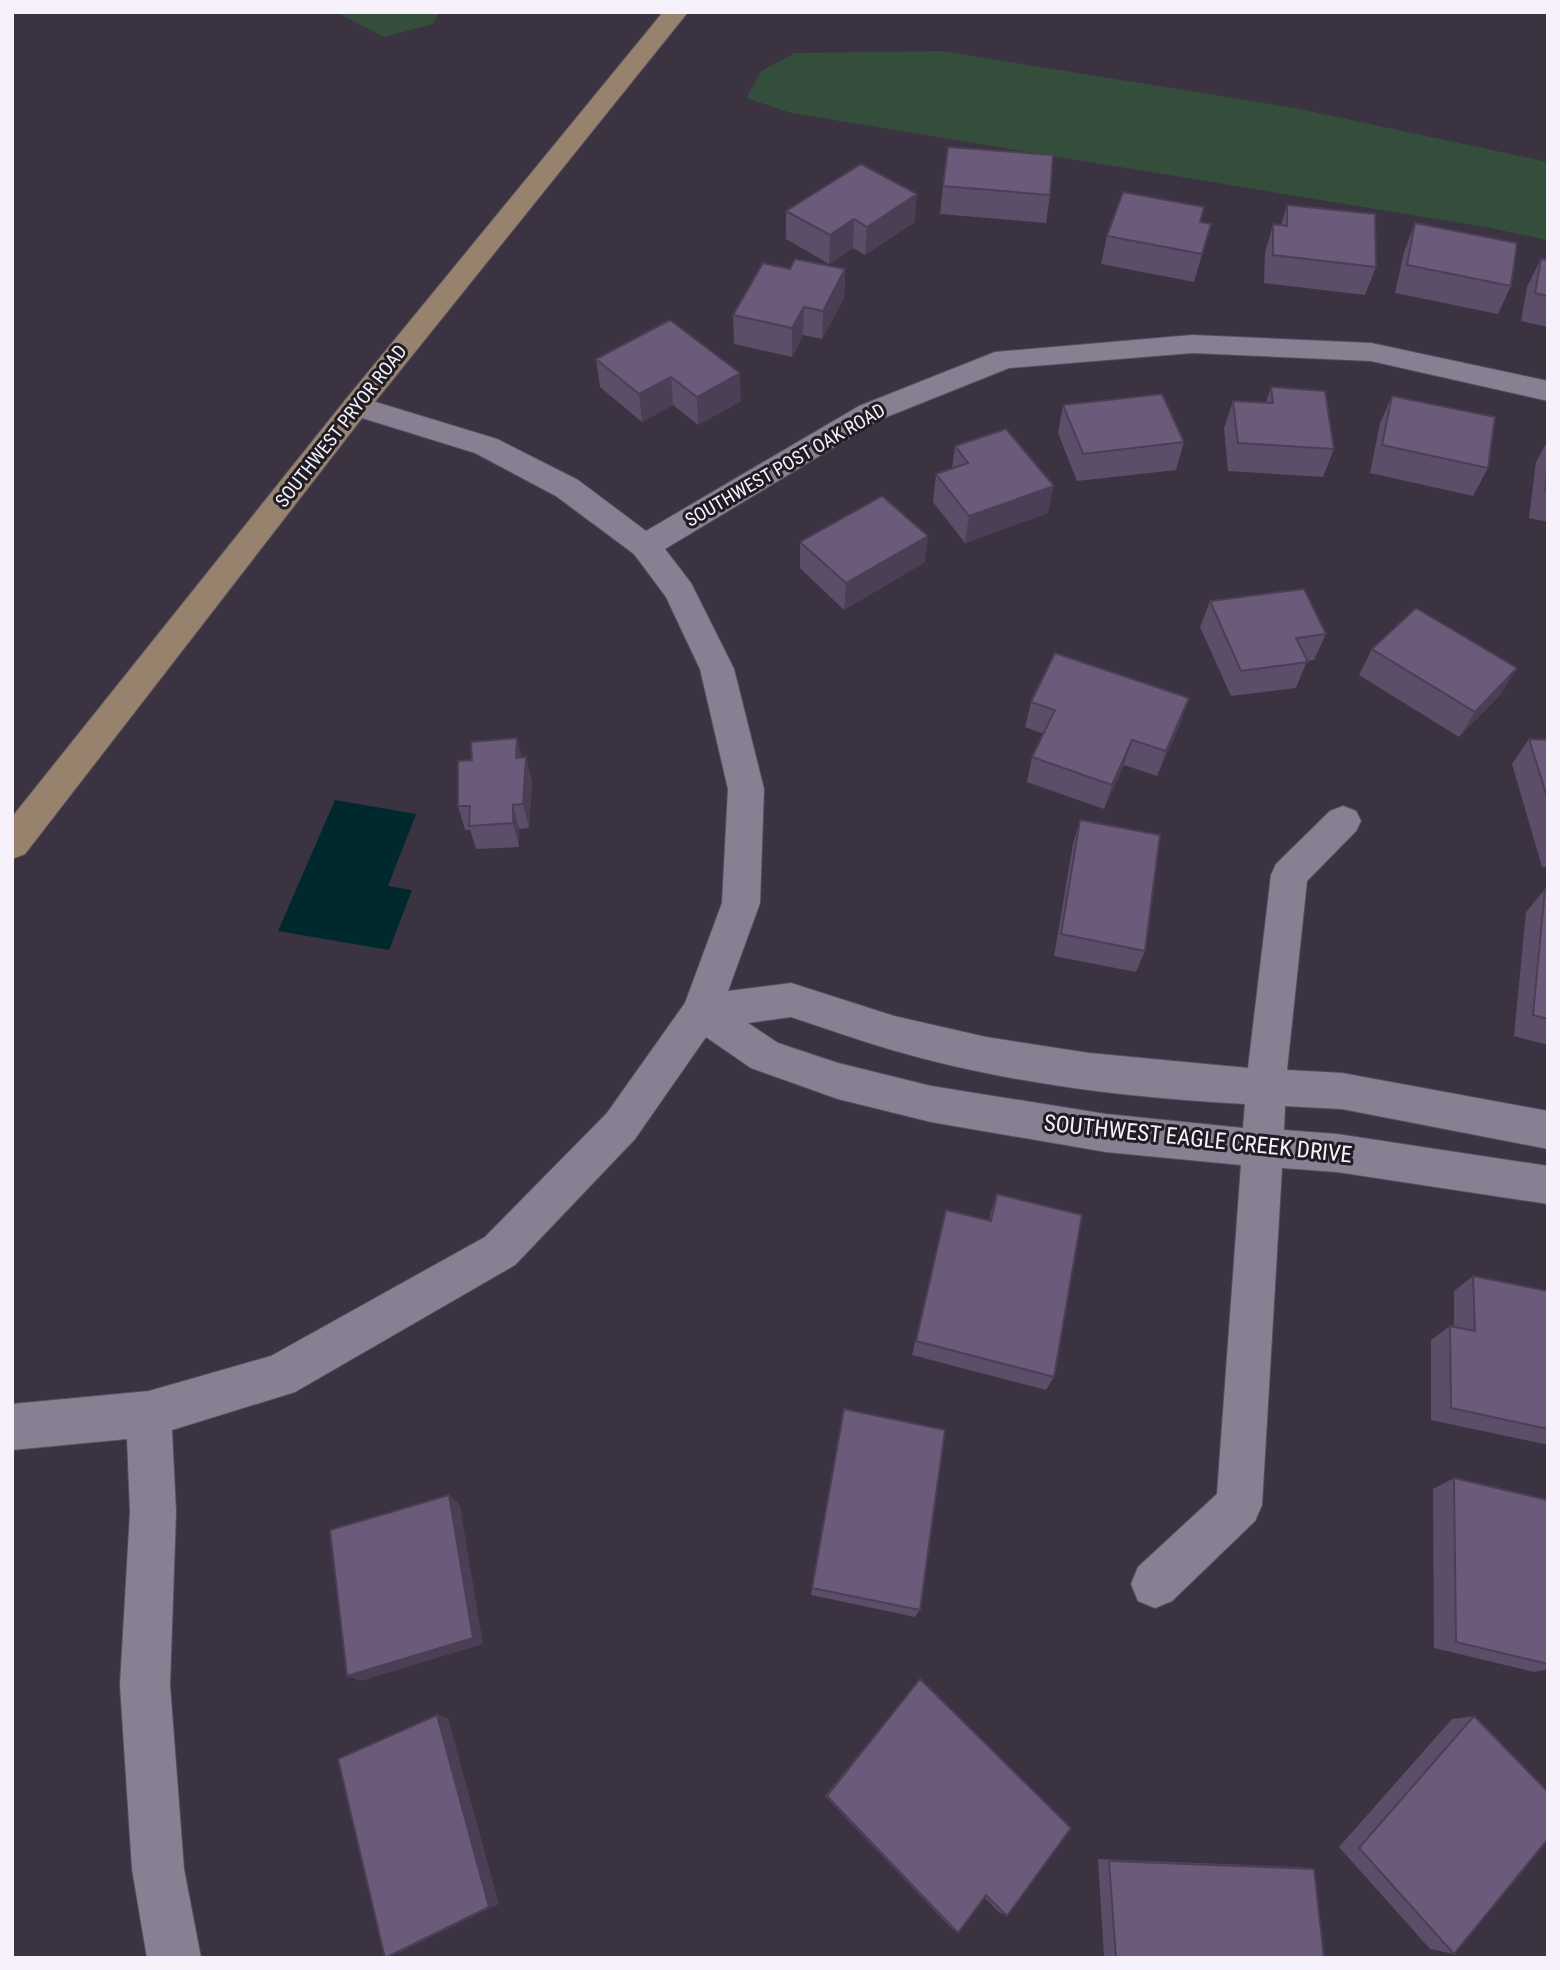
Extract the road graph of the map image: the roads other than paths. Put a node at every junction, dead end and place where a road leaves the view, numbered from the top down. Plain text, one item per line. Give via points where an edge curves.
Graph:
1 (676, 12) edge
2 (1548, 391) edge
3 (356, 406) junction
4 (645, 546) junction
5 (1343, 821) dead end
6 (12, 844) edge
7 (701, 1012) junction
8 (1266, 1087) junction
9 (1548, 1130) edge
10 (1263, 1148) junction
11 (1548, 1185) edge
12 (149, 1414) junction
13 (12, 1427) edge
14 (1155, 1584) dead end
15 (174, 1958) edge

1 - 3 street, SOUTHWEST PRYOR ROAD
2 - 4 street, SOUTHWEST POST OAK ROAD via 1371,352 1192,344 1005,359 869,413
3 - 4 street via 486,446 568,488
3 - 6 street, SOUTHWEST PRYOR ROAD
4 - 7 street via 680,591 717,669 746,789 741,903
5 - 8 street via 1289,875
7 - 8 street via 791,1000 894,1033 986,1055 1189,1082
7 - 10 street, SOUTHWEST EAGLE CREEK DRIVE via 765,1056 838,1081 931,1104 1106,1133
7 - 12 street via 621,1126 500,1251 279,1376
8 - 9 street via 1342,1091
8 - 10 street
10 - 11 street, SOUTHWEST EAGLE CREEK DRIVE via 1337,1153
10 - 14 street via 1239,1505
12 - 13 street
12 - 15 street via 153,1512 145,1685 158,1869

